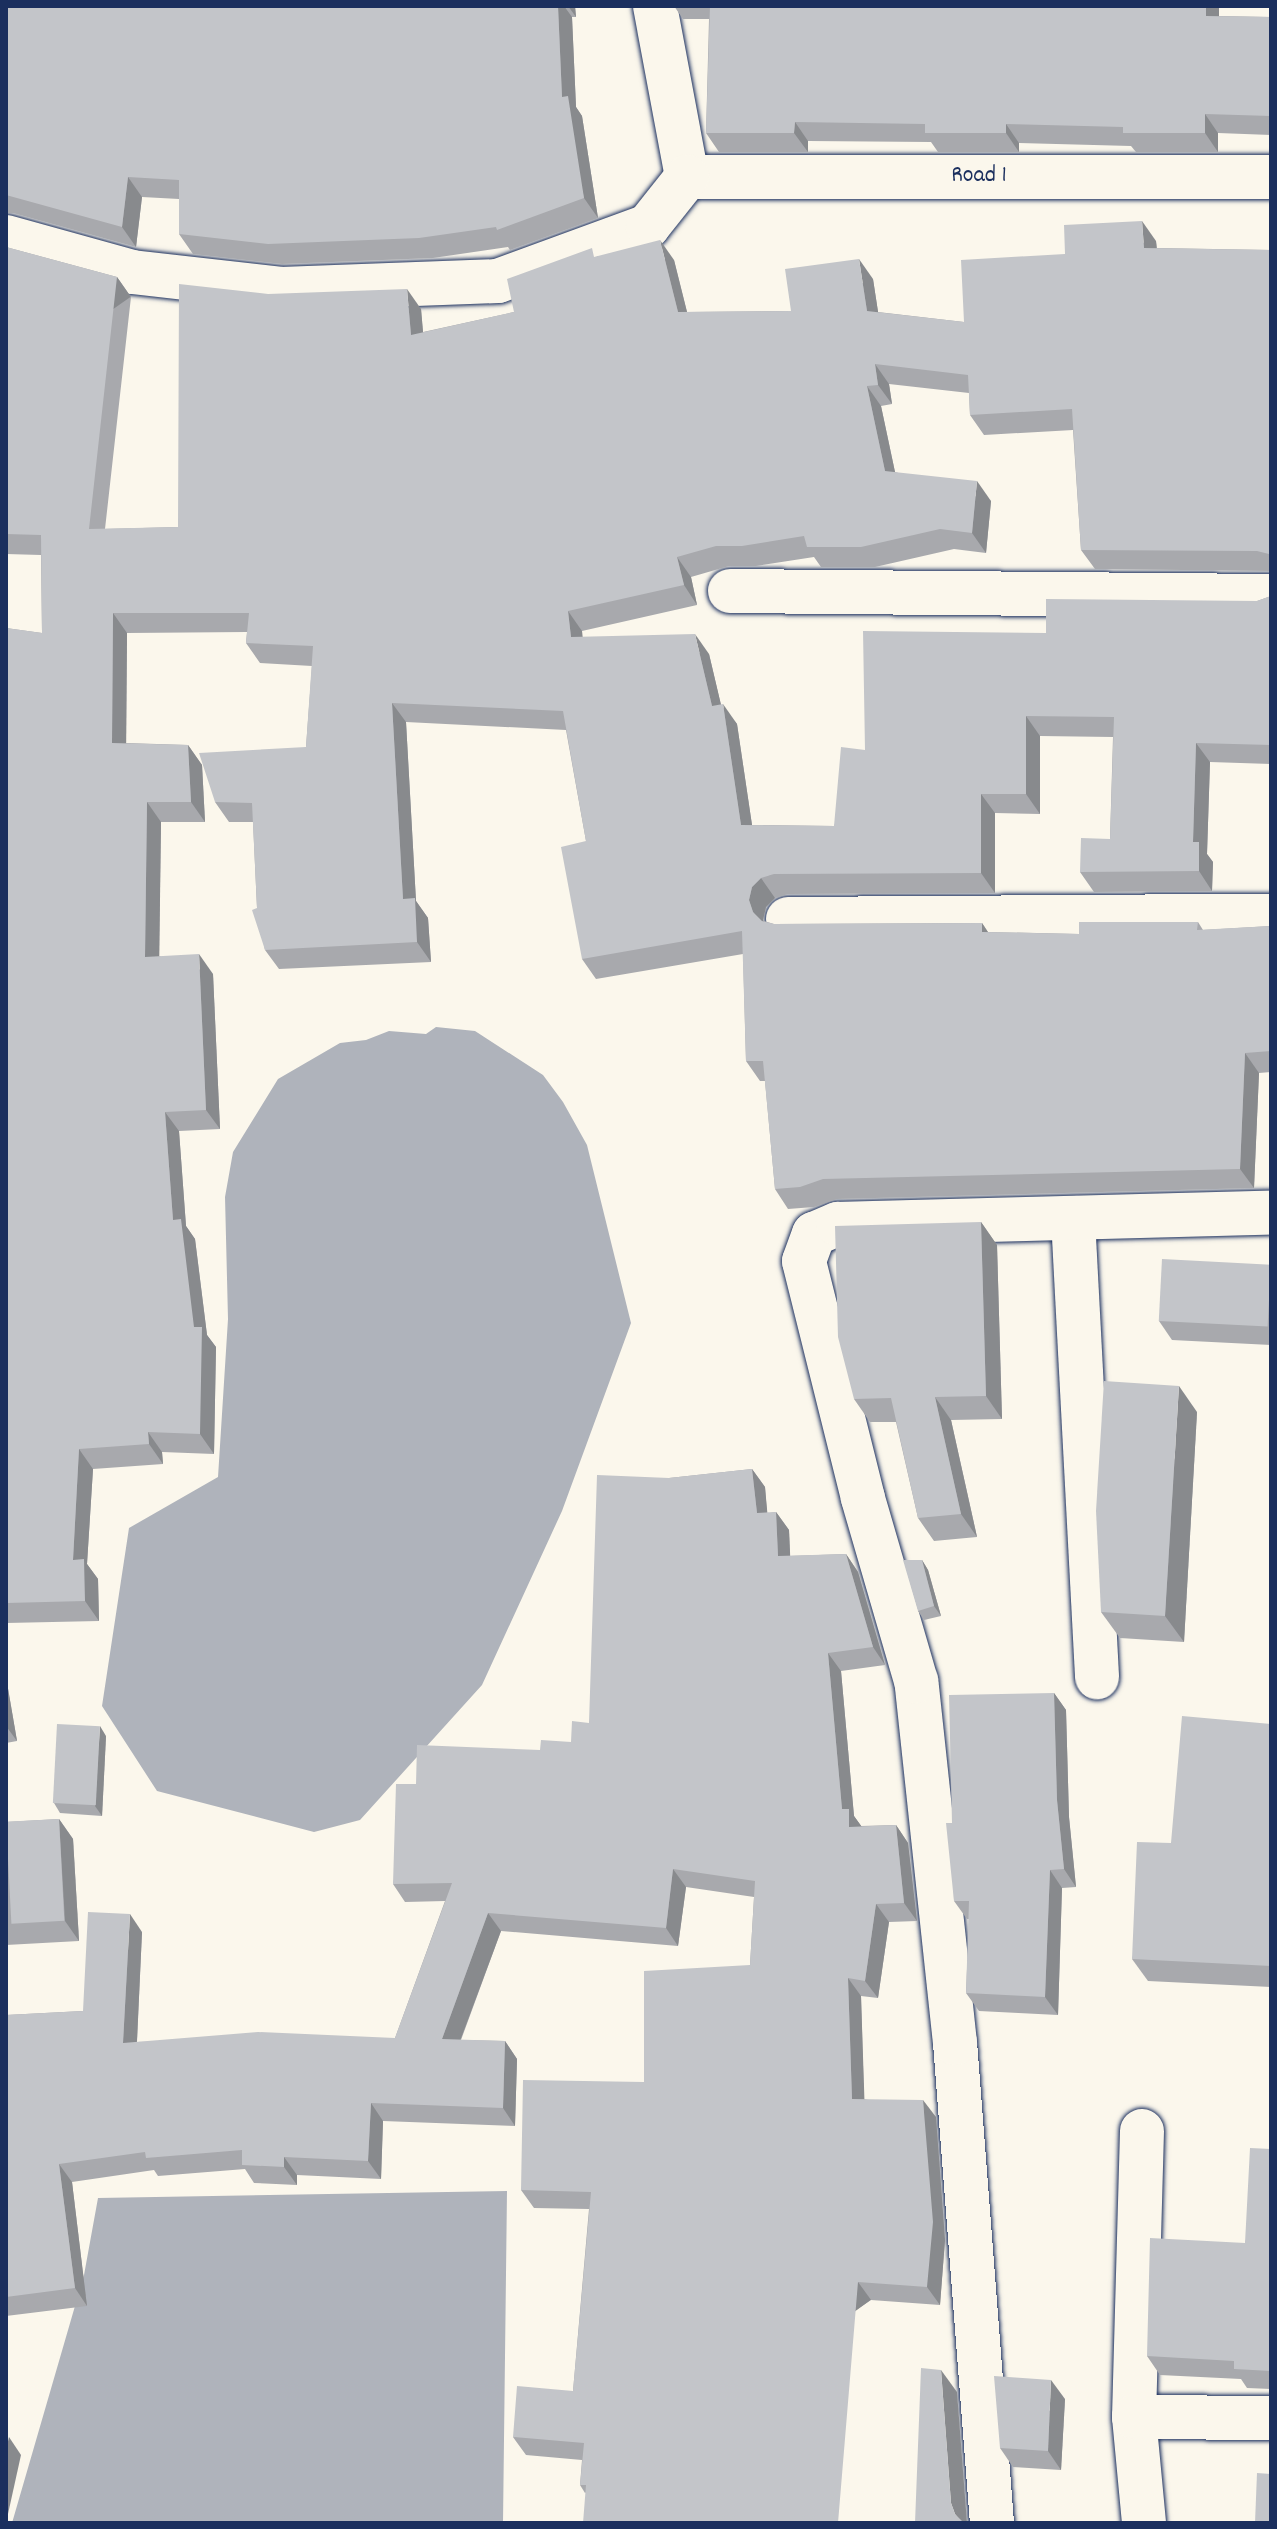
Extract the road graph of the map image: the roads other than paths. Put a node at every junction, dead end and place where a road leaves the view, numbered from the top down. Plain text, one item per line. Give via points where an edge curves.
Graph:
1 (655, 6) edge
2 (687, 177) junction
3 (1271, 177) edge
4 (6, 237) edge
5 (730, 591) dead end
6 (1271, 596) edge
7 (1271, 916) edge
8 (788, 919) dead end
9 (1271, 1213) edge
10 (1073, 1218) junction
11 (1097, 1677) dead end
12 (1142, 2131) dead end
13 (1134, 2417) junction
14 (1271, 2418) edge
15 (992, 2523) edge
16 (1144, 2523) edge

1 - 2 street
2 - 3 street, Road 1
2 - 4 street via 648,226 498,281 281,289 132,272
5 - 6 street
7 - 8 street
9 - 10 street
10 - 11 street
10 - 15 street via 838,1224 814,1234 804,1261 863,1498 916,1681 955,2043
12 - 13 street
13 - 14 street
13 - 16 street

